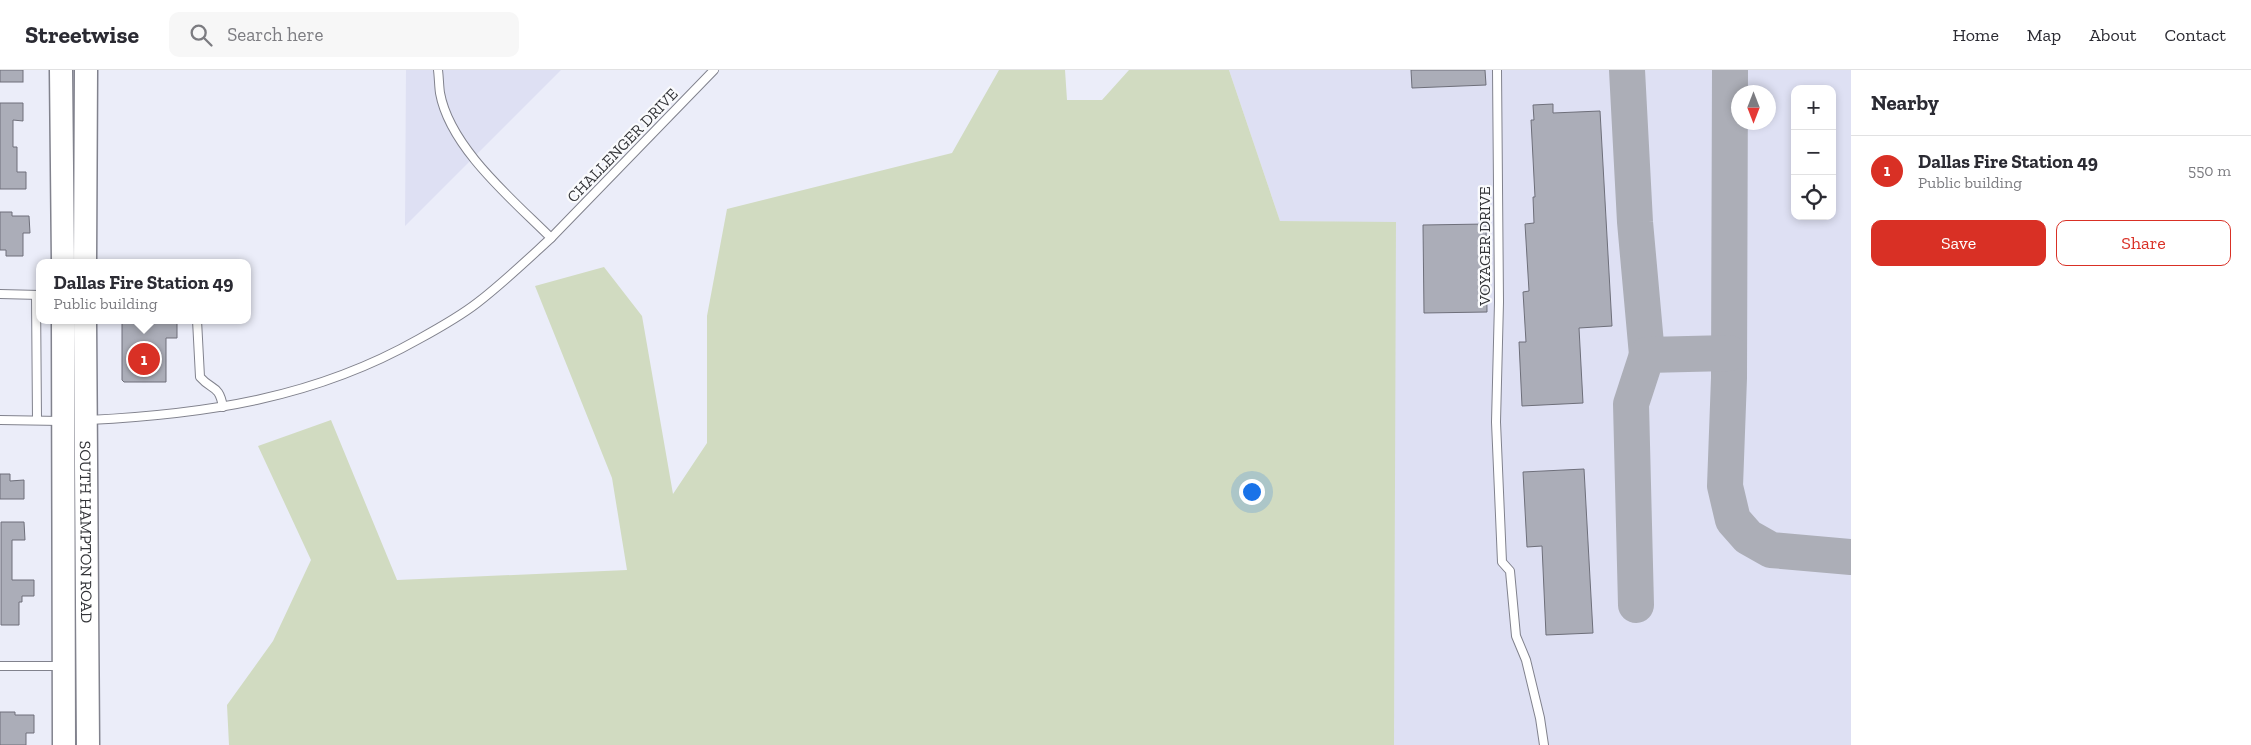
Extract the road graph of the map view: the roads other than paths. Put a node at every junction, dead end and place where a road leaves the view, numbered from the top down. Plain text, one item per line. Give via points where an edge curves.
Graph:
1 (61, 70) edge
2 (86, 70) edge
3 (438, 70) edge
4 (714, 70) edge
5 (1497, 70) edge
6 (551, 238) junction
7 (63, 259) edge
8 (85, 259) edge
9 (0, 294) edge
10 (36, 295) edge
11 (38, 324) edge
12 (63, 324) edge
13 (85, 324) edge
14 (198, 324) edge
15 (223, 408) junction
16 (0, 420) edge
17 (37, 420) junction
18 (74, 421) junction
19 (0, 666) edge
20 (64, 666) junction
21 (64, 745) edge
22 (88, 745) edge
23 (1544, 745) edge

1 - 7 main road
2 - 8 main road
3 - 6 lane via 440,95 472,158
4 - 6 lane, CHALLENGER DRIVE
5 - 23 lane, VOYAGER DRIVE via 1499,302 1496,422 1502,562 1510,571 1516,636 1526,660
6 - 15 lane, CHALLENGER DRIVE via 476,304 445,325 385,357 304,389
9 - 10 lane
11 - 17 lane
12 - 18 main road, SOUTH HAMPTON ROAD
13 - 18 main road, SOUTH HAMPTON ROAD
14 - 15 lane via 200,377 215,387
15 - 18 lane, CHALLENGER DRIVE via 175,415
16 - 17 lane, CHALLENGER DRIVE
17 - 18 lane, CHALLENGER DRIVE
18 - 20 main road, SOUTH HAMPTON ROAD
18 - 22 main road, SOUTH HAMPTON ROAD
19 - 20 lane
20 - 21 main road, SOUTH HAMPTON ROAD

